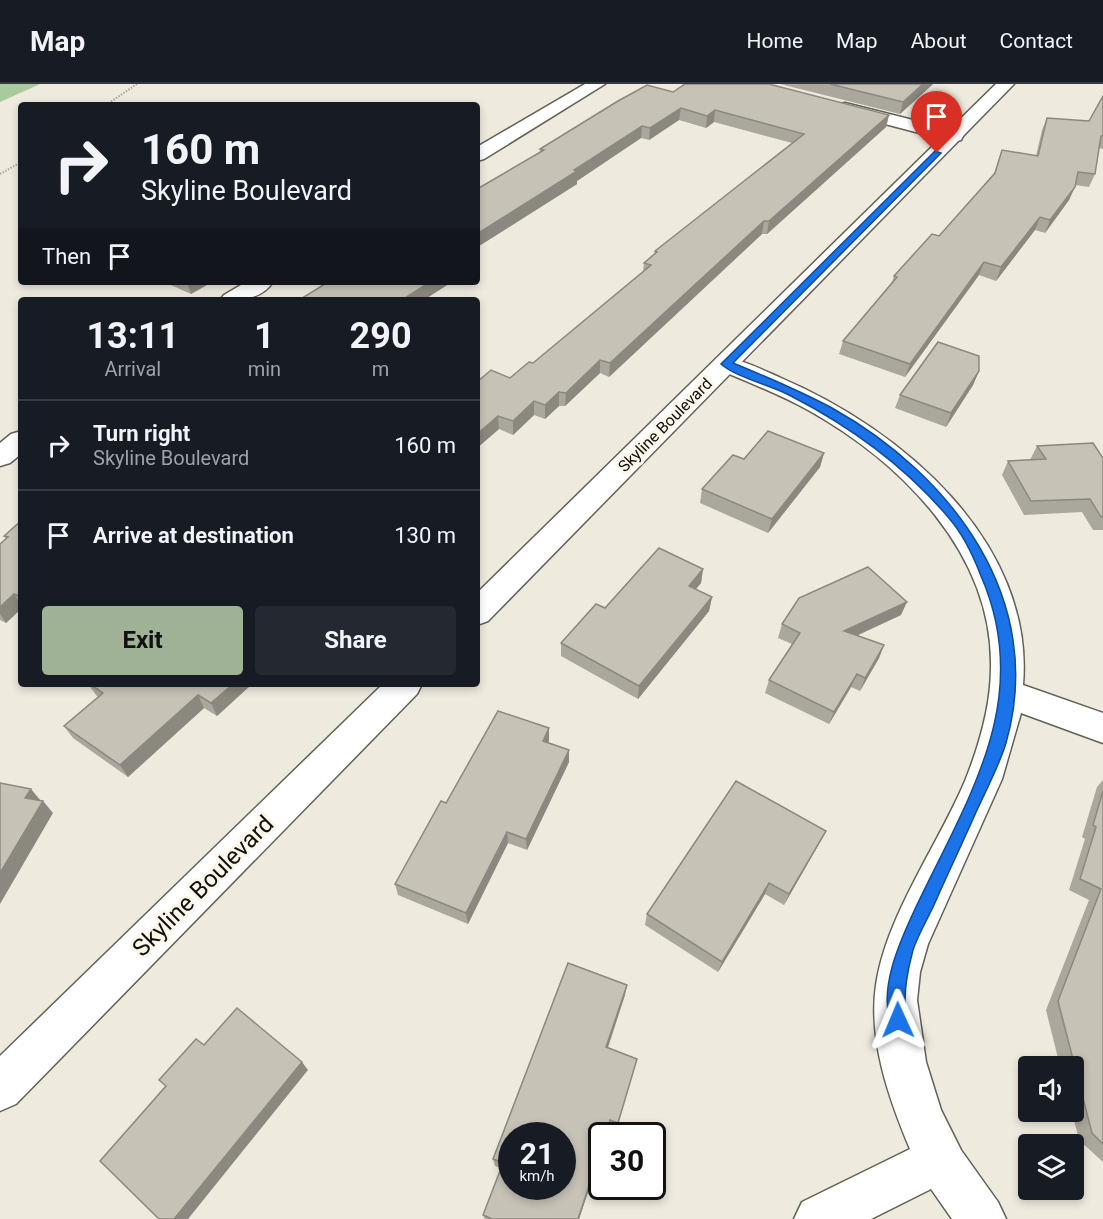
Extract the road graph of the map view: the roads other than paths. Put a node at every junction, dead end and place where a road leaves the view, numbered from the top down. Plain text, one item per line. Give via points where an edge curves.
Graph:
1 (1006, 84) edge
2 (586, 86) edge
3 (829, 104) edge
4 (954, 136) junction
5 (480, 153) edge
6 (257, 285) edge
7 (236, 297) edge
8 (726, 364) junction
9 (18, 443) edge
10 (0, 457) edge
11 (480, 610) edge
12 (402, 687) edge
13 (1008, 694) junction
14 (1103, 728) edge
15 (0, 1088) edge
16 (940, 1160) junction
17 (819, 1219) edge
18 (981, 1219) edge

1 - 4 street, Skyline Boulevard
2 - 5 street
3 - 4 street
4 - 8 street, Skyline Boulevard
6 - 7 street
8 - 11 street, Skyline Boulevard
8 - 13 street via 812,402 872,439 915,474 954,515 976,549 997,596 1007,644
9 - 10 street
12 - 15 street, Skyline Boulevard
13 - 14 street
13 - 16 street via 998,743 984,780 905,949 896,998 903,1064 923,1125
16 - 17 street
16 - 18 street

